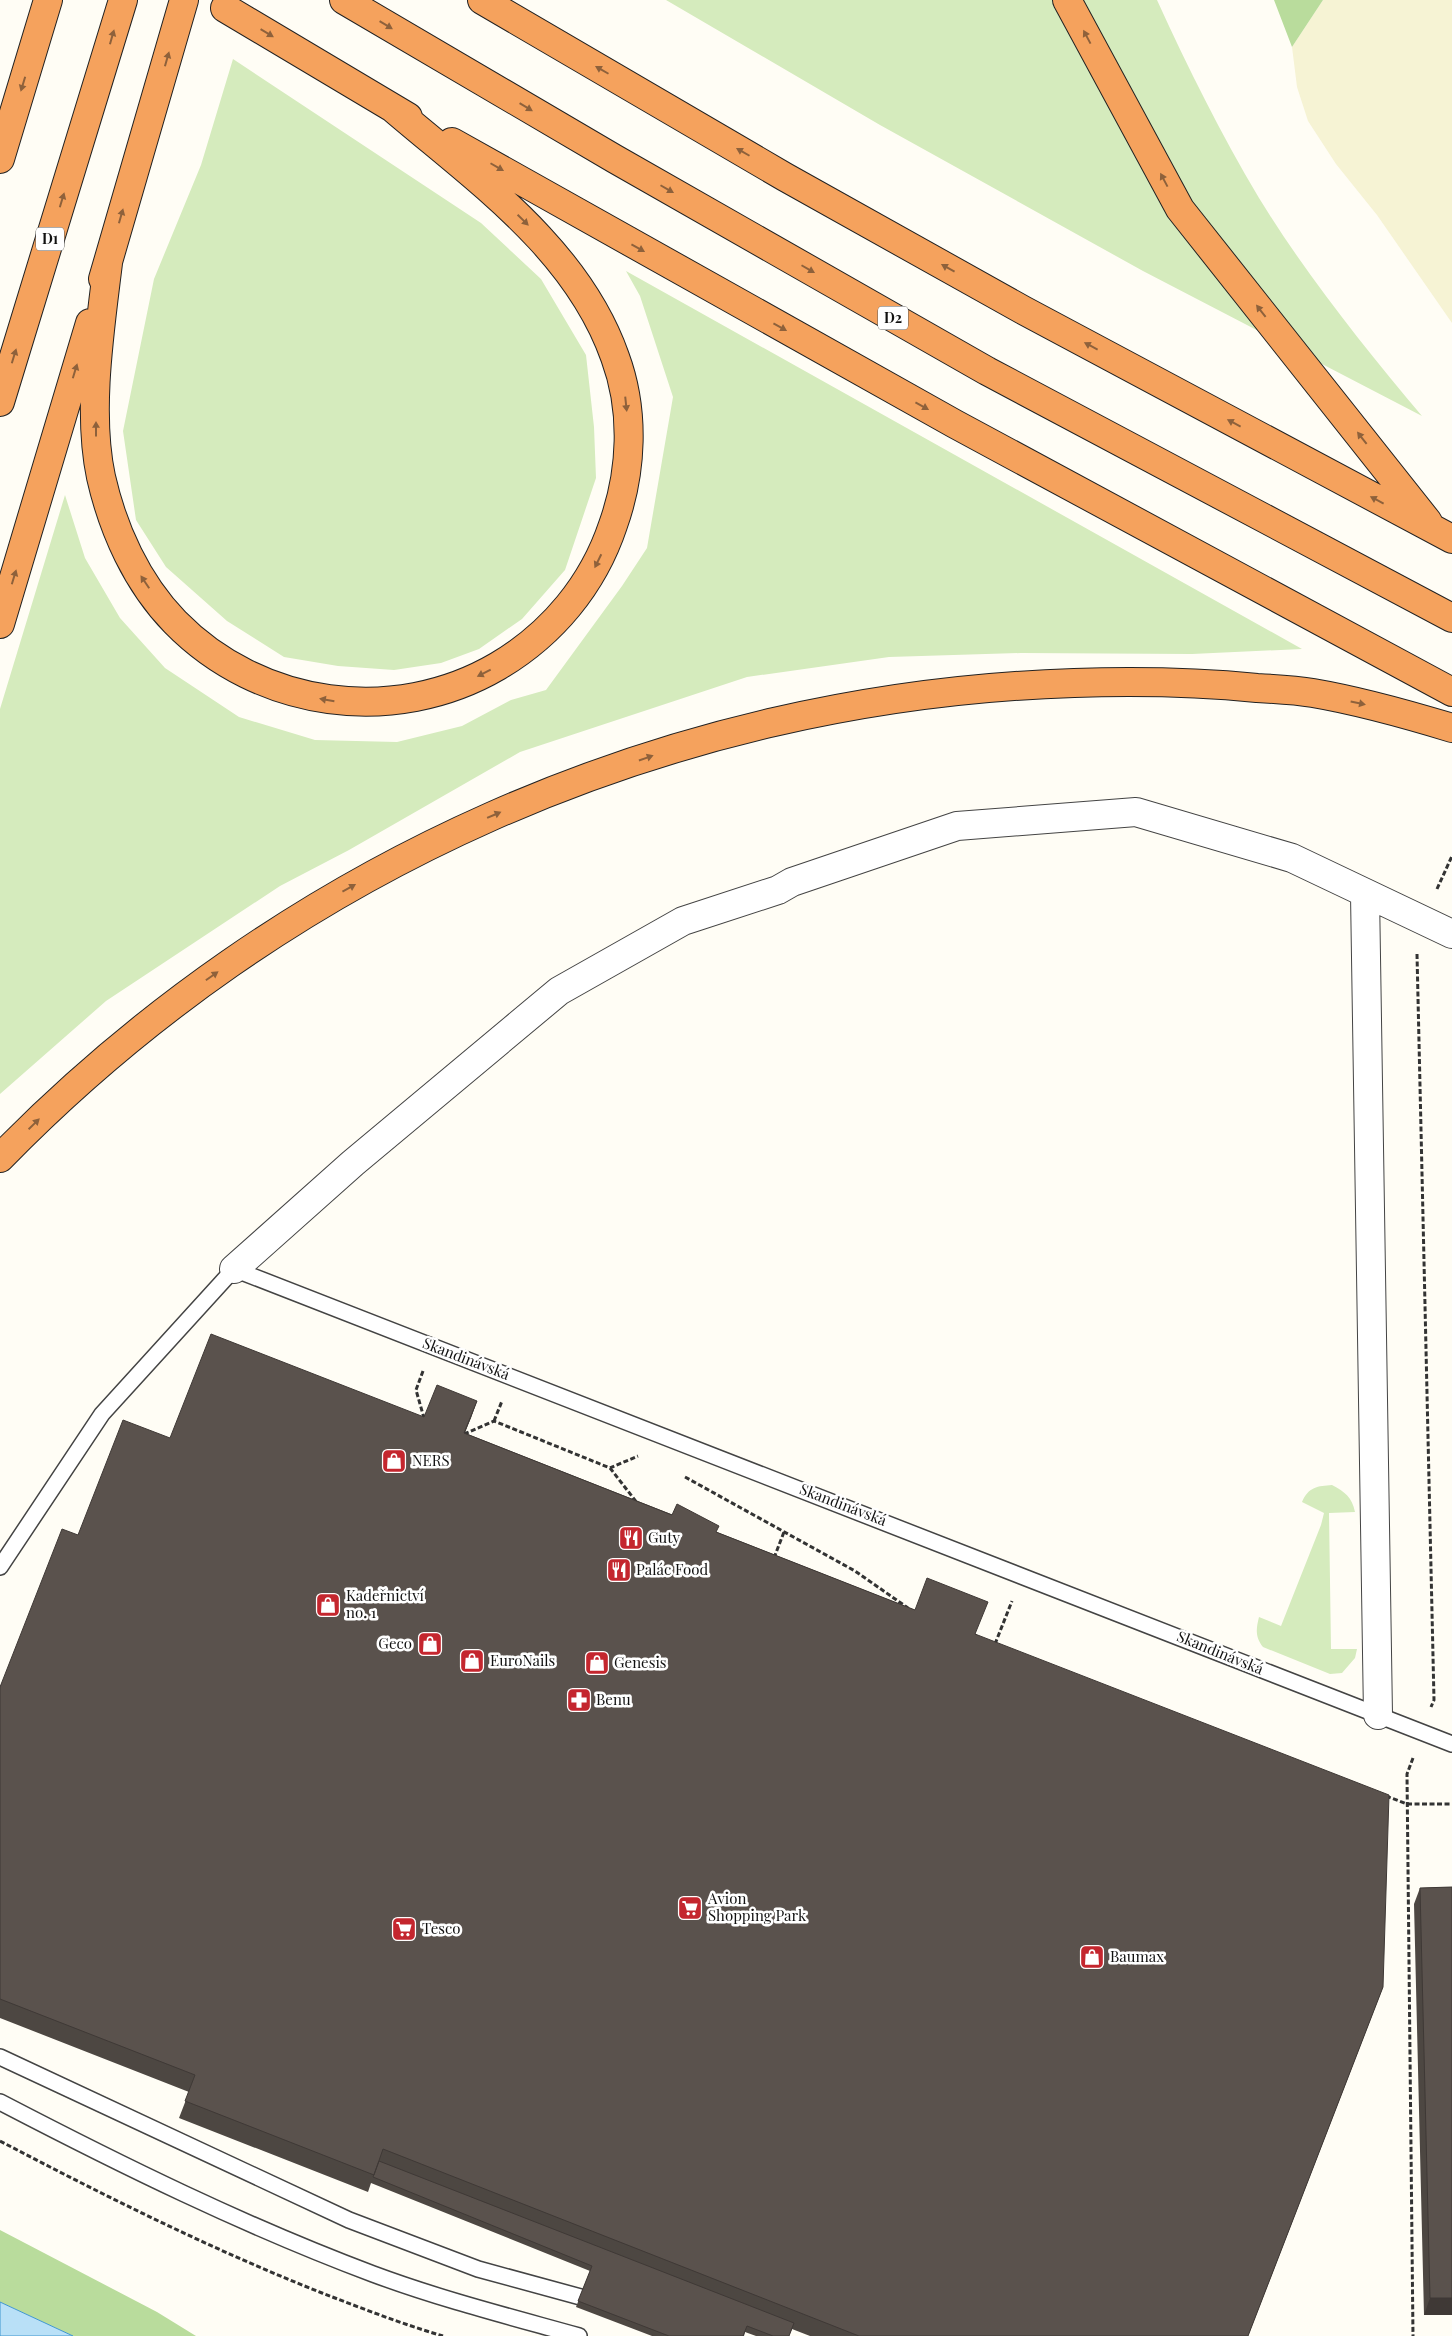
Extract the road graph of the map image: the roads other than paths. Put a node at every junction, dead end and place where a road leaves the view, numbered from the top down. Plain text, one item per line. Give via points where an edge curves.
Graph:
1 (48, 0) edge
2 (123, 0) edge
3 (184, 0) edge
4 (344, 0) edge
5 (482, 0) edge
6 (1067, 0) edge
7 (225, 8) dead end
8 (394, 108) junction
9 (0, 158) edge
10 (108, 263) junction
11 (0, 402) edge
12 (1444, 535) edge
13 (1452, 618) edge
14 (0, 624) edge
15 (1452, 692) edge
16 (1452, 728) edge
17 (1364, 894) junction
18 (1452, 934) edge
19 (0, 1158) edge
20 (234, 1269) junction
21 (0, 1567) edge
22 (1378, 1715) junction
23 (1452, 1744) edge
24 (0, 2057) edge
25 (0, 2102) edge
26 (610, 2305) edge
27 (579, 2336) edge

1 -> 9 highway
11 -> 2 highway, D1
10 -> 3 highway
4 -> 13 highway, D2 via 615,160 978,366
12 -> 5 highway via 1023,310 785,177
12 -> 6 highway via 1180,209
7 -> 8 highway
8 -> 10 highway via 504,201 564,266 601,325 616,356 625,392 628,467 621,504 609,539 592,573 570,604 517,655 484,674 450,689 414,698 377,703 339,702 266,684 202,646 174,621 128,554 110,509 101,474 96,404 99,333
8 -> 15 highway via 955,424
14 -> 10 highway
19 -> 16 highway via 102,1062 172,1004 326,900 492,816 578,781 666,751 755,726 846,707 938,693 1115,682 1217,684 1310,692 1397,711
17 - 18 street
17 - 20 street via 1292,858 1136,812 957,826 683,921 559,991 353,1163
17 - 22 street
20 - 21 lane via 102,1414
20 - 22 lane, Skandinávská
22 - 23 lane, Skandinávská
24 - 26 lane via 349,2220 478,2269
25 - 27 lane via 158,2181 288,2240 375,2274

